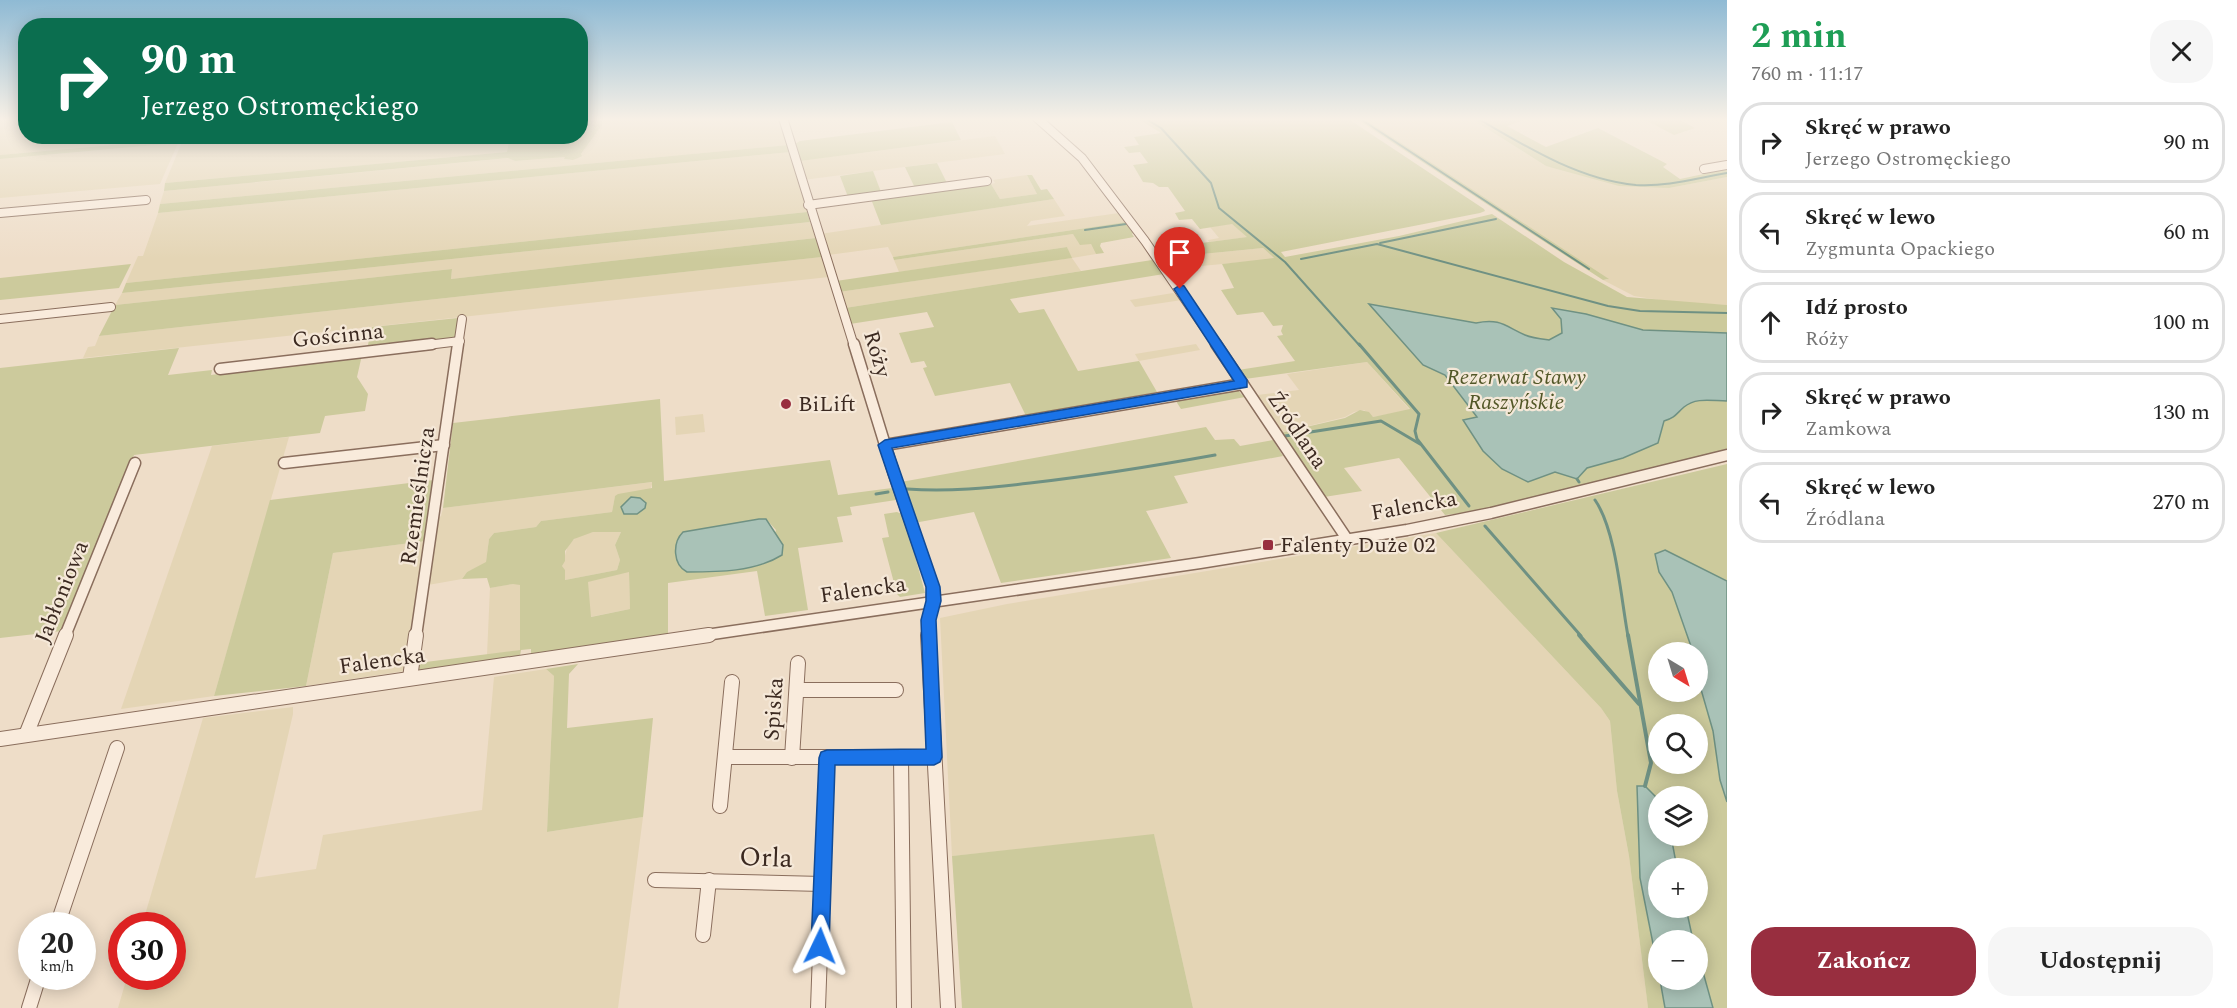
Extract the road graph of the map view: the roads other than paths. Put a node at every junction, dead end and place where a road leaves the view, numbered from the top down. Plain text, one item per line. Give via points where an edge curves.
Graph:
1 (797, 165) edge
2 (1088, 165) edge
3 (1727, 165) edge
4 (1704, 169) dead end
5 (987, 181) dead end
6 (146, 200) dead end
7 (808, 205) junction
8 (0, 213) edge
9 (111, 307) dead end
10 (0, 319) edge
11 (462, 319) dead end
12 (460, 341) junction
13 (220, 369) dead end
14 (1243, 384) junction
15 (444, 445) junction
16 (885, 445) junction
17 (1727, 455) edge
18 (135, 463) dead end
19 (284, 463) dead end
20 (1347, 539) junction
21 (933, 601) junction
22 (798, 663) dead end
23 (410, 678) junction
24 (732, 682) dead end
25 (797, 690) junction
26 (897, 690) dead end
27 (26, 735) junction
28 (0, 739) edge
29 (117, 748) dead end
30 (725, 757) junction
31 (934, 757) junction
32 (792, 758) junction
33 (827, 758) junction
34 (901, 758) junction
35 (720, 806) dead end
36 (655, 880) dead end
37 (709, 880) junction
38 (822, 884) junction
39 (62, 912) edge
40 (703, 934) dead end
41 (34, 990) edge
42 (28, 1008) edge
43 (818, 1008) edge
44 (904, 1008) edge
45 (948, 1008) edge

1 - 7 street, Róży
2 - 14 street, Źródlana via 1180,289
3 - 4 street
5 - 7 street
6 - 8 street
7 - 16 street, Róży
9 - 10 street
11 - 12 street, Rzemieślnicza
12 - 13 street, Gościnna
12 - 15 street, Rzemieślnicza
14 - 16 street
14 - 20 street, Źródlana
15 - 19 street
15 - 23 street, Rzemieślnicza
16 - 21 street, Róży via 931,580
17 - 20 street, Falencka via 1491,513
18 - 27 street, Jabłoniowa
20 - 21 street, Falencka
21 - 23 street, Falencka
21 - 31 street, Róży via 928,620
22 - 25 street, Spiska
23 - 27 street, Falencka
24 - 30 street
25 - 26 street
25 - 32 street, Spiska
27 - 28 street, Falencka
29 - 39 street
30 - 32 street
30 - 35 street
31 - 34 street
31 - 45 street, Róży
32 - 33 street
33 - 34 street
33 - 38 street
34 - 44 street
36 - 37 street, Orla
37 - 38 street, Orla
37 - 40 street, Orla
38 - 43 street
41 - 42 street

